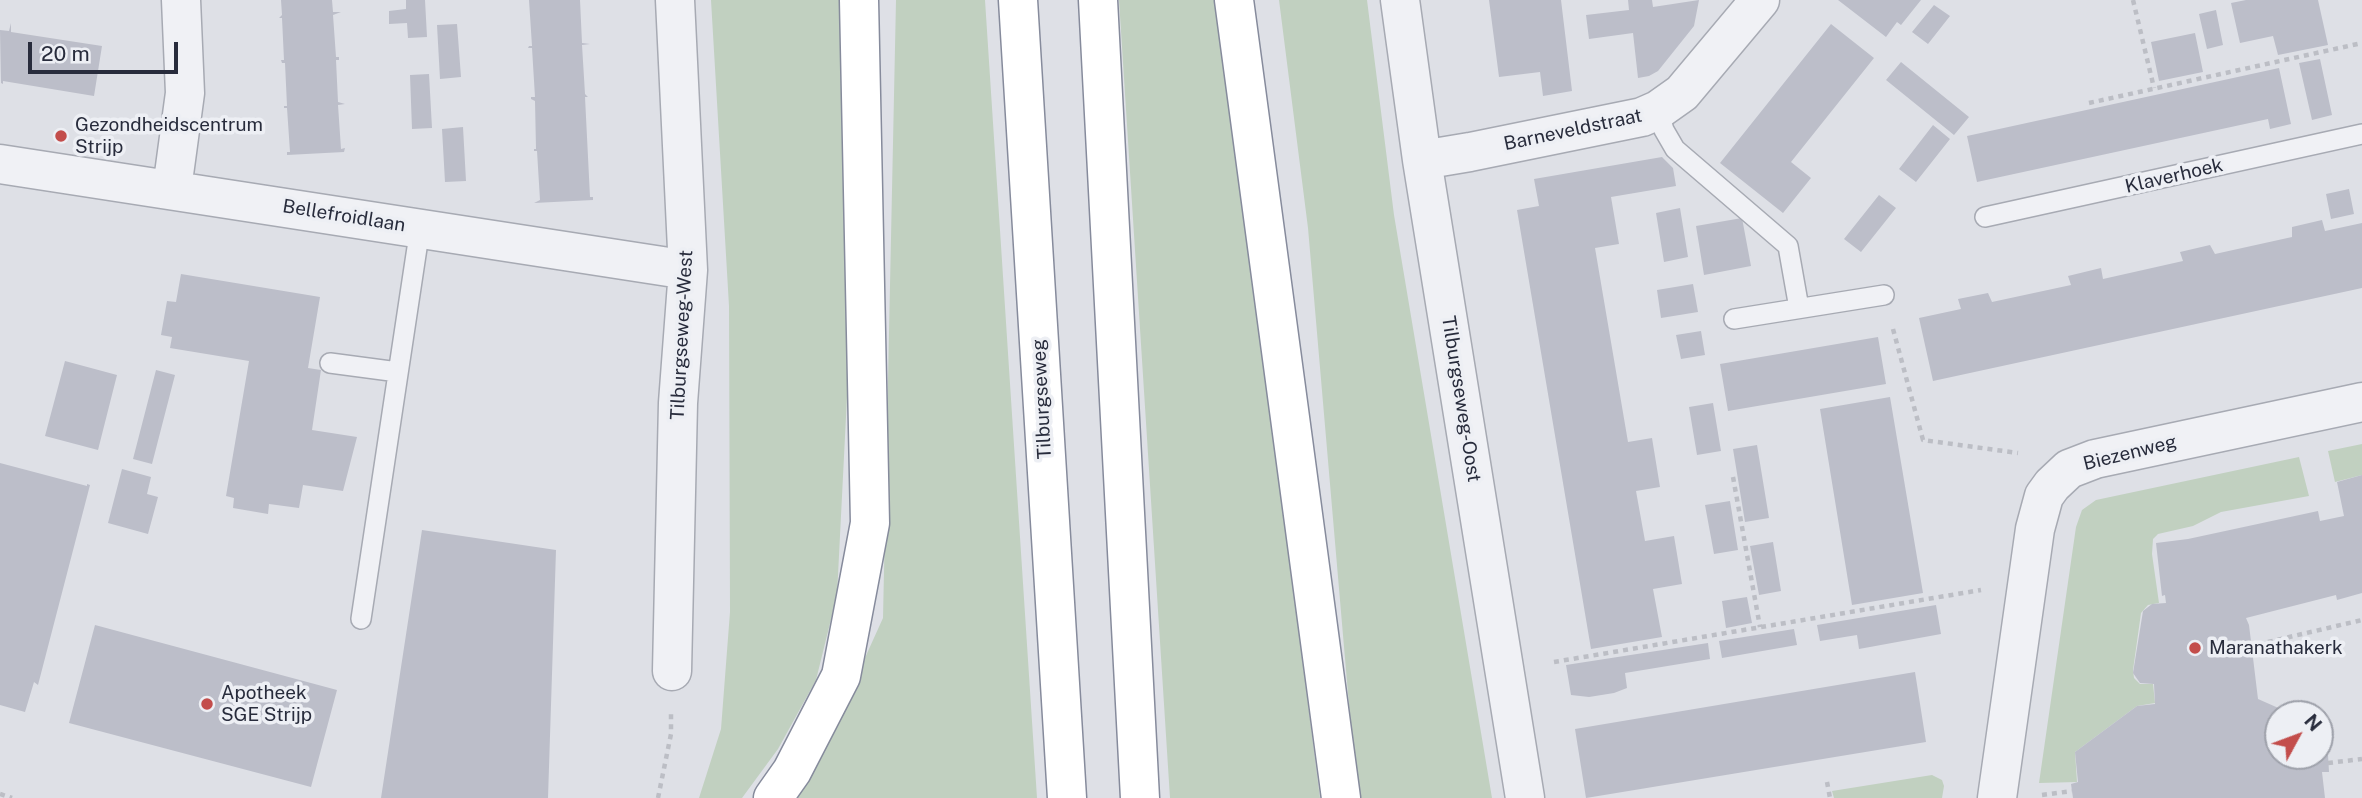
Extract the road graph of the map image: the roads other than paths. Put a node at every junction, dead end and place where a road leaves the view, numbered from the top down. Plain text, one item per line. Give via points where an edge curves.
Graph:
1 (181, 0) edge
2 (675, 0) edge
3 (859, 0) edge
4 (1018, 0) edge
5 (1098, 0) edge
6 (1234, 0) edge
7 (1400, 0) edge
8 (1760, 0) edge
9 (1658, 110) junction
10 (2362, 134) edge
11 (1422, 160) junction
12 (0, 164) edge
13 (172, 189) junction
14 (1985, 217) dead end
15 (420, 228) junction
16 (688, 270) junction
17 (1884, 295) road end
18 (1799, 308) junction
19 (1734, 319) dead end
20 (330, 363) dead end
21 (398, 372) junction
22 (2362, 402) edge
23 (361, 620) dead end
24 (672, 671) road end
25 (774, 798) edge
26 (1067, 798) edge
27 (1140, 798) edge
28 (1341, 798) edge
29 (1525, 798) edge
30 (1997, 798) edge

1 - 13 street via 185,93
2 - 16 street, Tilburgseweg-West
3 - 25 highway via 870,523 841,676
4 - 26 highway, Tilburgseweg
5 - 27 highway
6 - 28 highway
7 - 11 street, Tilburgseweg-Oost
8 - 9 street, Barneveldstraat via 1682,93
9 - 11 street, Barneveldstraat via 1642,117
9 - 18 lane via 1675,149 1788,246
10 - 14 lane, Klaverhoek
11 - 29 street, Tilburgseweg-Oost
12 - 13 street, Bellefroidlaan
13 - 15 street, Bellefroidlaan
15 - 16 street, Bellefroidlaan
15 - 21 lane
16 - 24 street, Tilburgseweg-West via 678,403
17 - 18 lane
18 - 19 lane
20 - 21 lane
21 - 23 lane
22 - 30 street, Biezenweg via 2095,459 2069,469 2052,485 2035,529

